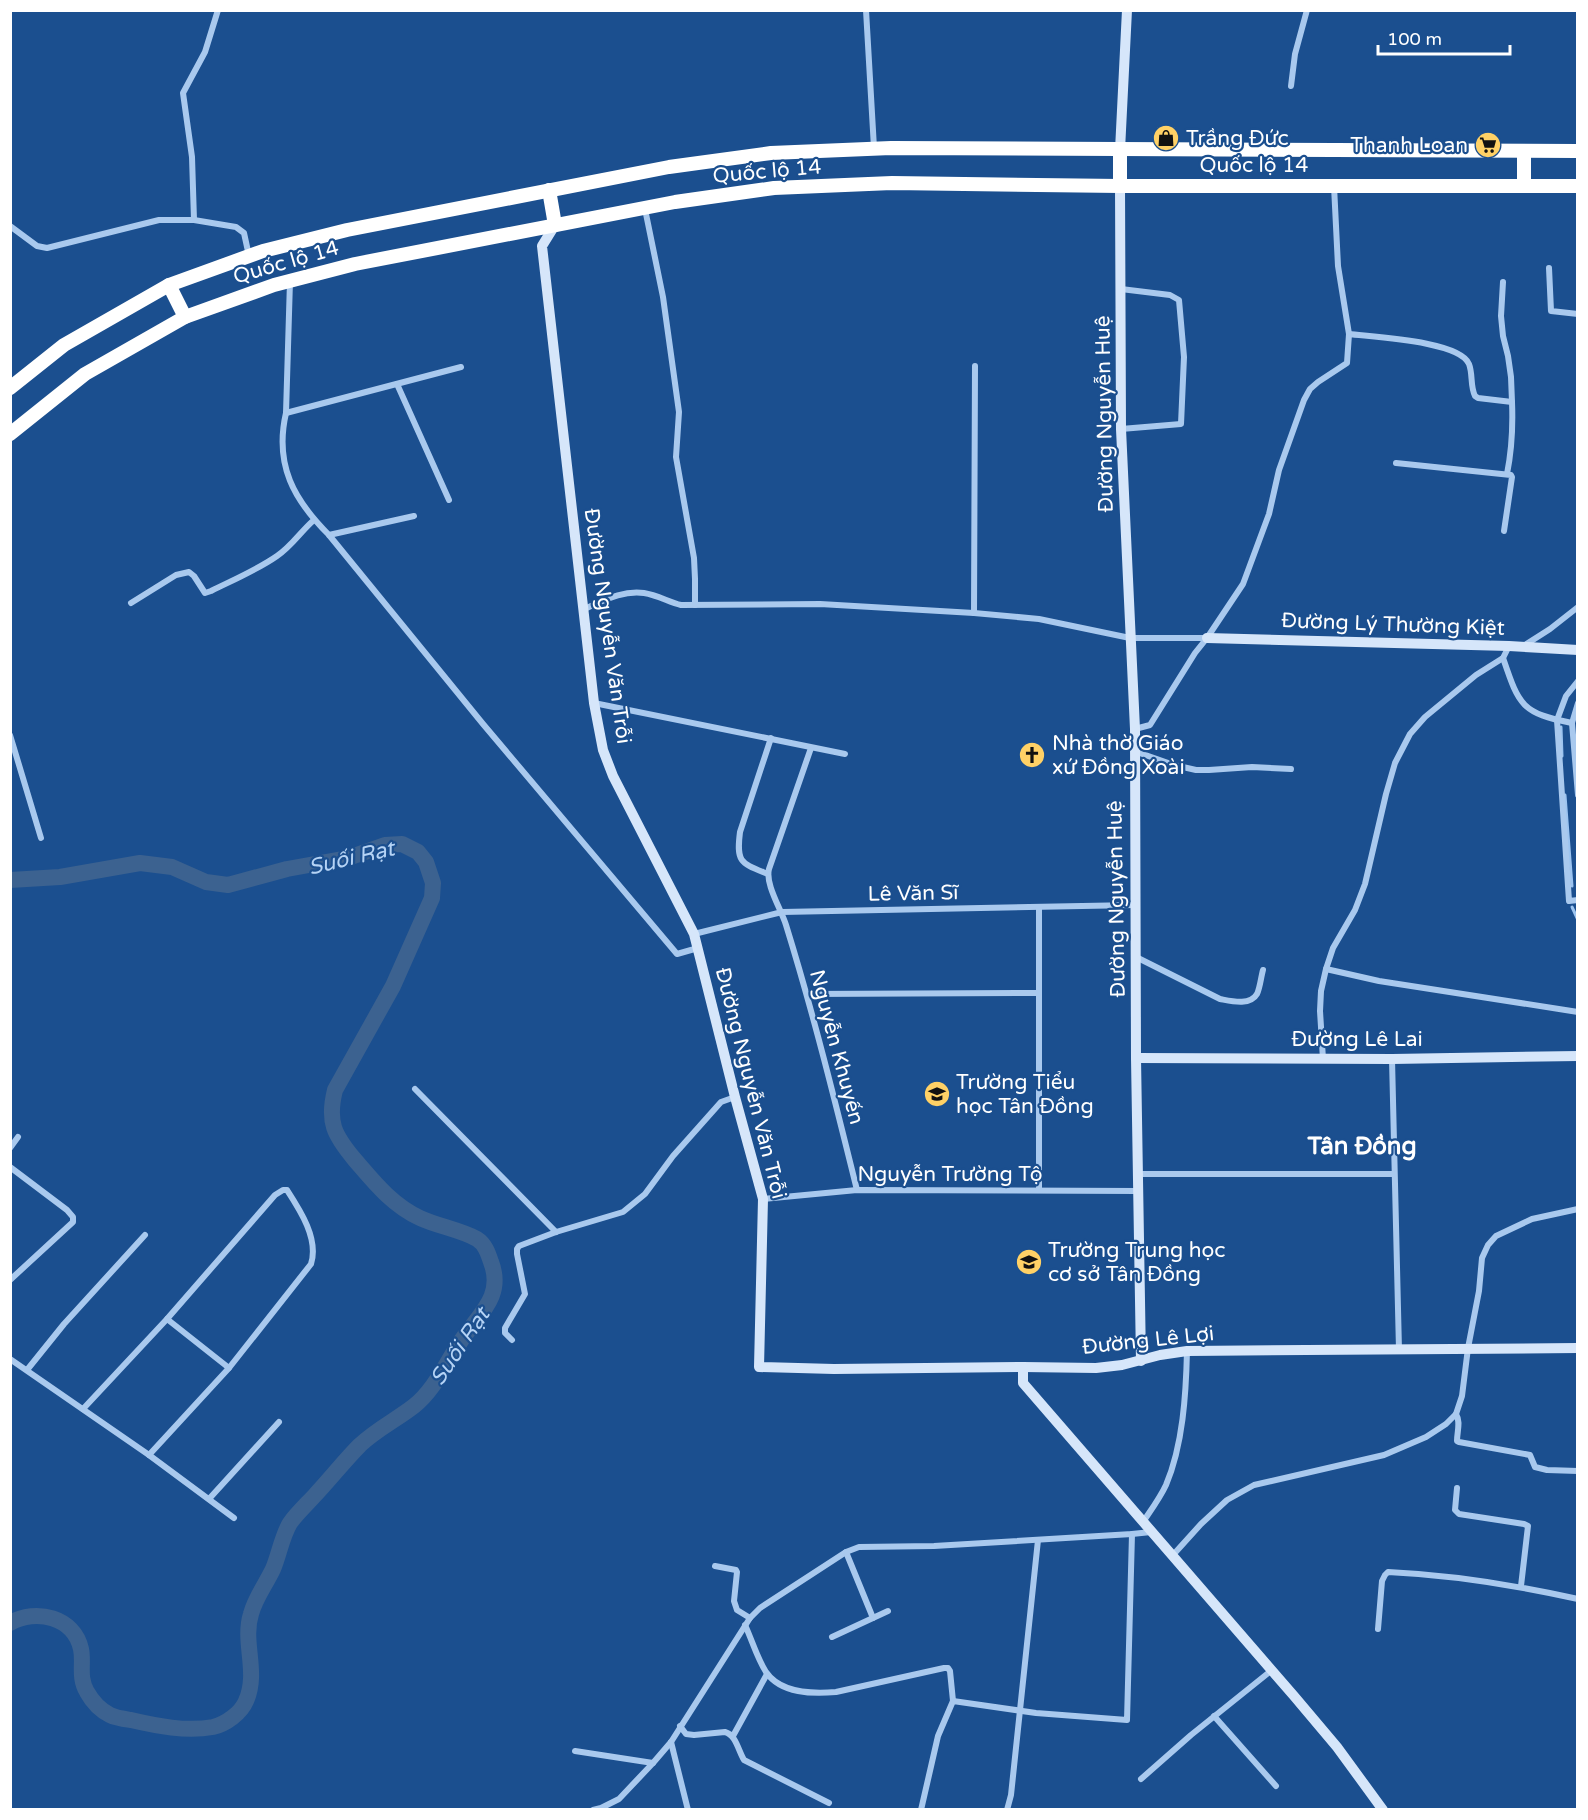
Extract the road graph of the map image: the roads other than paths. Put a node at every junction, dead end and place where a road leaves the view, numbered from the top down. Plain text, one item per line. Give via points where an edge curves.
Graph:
1 (218, 10) edge
2 (866, 10) edge
3 (1127, 10) edge
4 (1308, 10) edge
5 (1291, 86) dead end
6 (874, 149) junction
7 (1120, 150) junction
8 (1524, 151) junction
9 (1578, 151) edge
10 (1120, 186) junction
11 (1334, 186) junction
12 (1524, 186) junction
13 (1578, 186) edge
14 (549, 190) junction
15 (645, 208) junction
16 (194, 220) junction
17 (555, 225) junction
18 (10, 226) edge
19 (249, 256) junction
20 (1550, 268) dead end
21 (290, 280) junction
22 (1503, 282) dead end
23 (170, 285) junction
24 (1121, 289) junction
25 (1578, 314) edge
26 (185, 317) junction
27 (1349, 334) junction
28 (975, 366) dead end
29 (461, 367) dead end
30 (397, 384) junction
31 (10, 388) edge
32 (1512, 402) junction
33 (286, 413) junction
34 (1120, 429) junction
35 (10, 434) edge
36 (1396, 463) dead end
37 (1507, 474) junction
38 (449, 500) dead end
39 (414, 516) dead end
40 (314, 520) junction
41 (1504, 531) dead end
42 (329, 535) junction
43 (131, 603) dead end
44 (694, 605) junction
45 (1578, 607) edge
46 (584, 609) junction
47 (974, 613) junction
48 (1130, 638) junction
49 (1207, 638) junction
50 (1509, 646) junction
51 (1522, 647) junction
52 (1578, 650) edge
53 (1503, 658) junction
54 (1578, 681) edge
55 (594, 703) junction
56 (1578, 703) edge
57 (1557, 720) junction
58 (1572, 723) junction
59 (1135, 729) junction
60 (10, 735) edge
61 (771, 738) junction
62 (811, 748) junction
63 (1134, 751) junction
64 (845, 754) dead end
65 (1291, 769) dead end
66 (1577, 785) edge
67 (1578, 795) edge
68 (41, 838) dead end
69 (768, 874) junction
70 (1578, 900) edge
71 (1135, 905) junction
72 (1039, 907) junction
73 (782, 912) junction
74 (694, 934) junction
75 (698, 948) junction
76 (1136, 957) junction
77 (1326, 969) junction
78 (1263, 970) dead end
79 (1038, 993) junction
80 (808, 994) junction
81 (1578, 1012) edge
82 (1578, 1056) edge
83 (1136, 1058) junction
84 (1323, 1059) junction
85 (1392, 1059) junction
86 (415, 1089) dead end
87 (735, 1098) junction
88 (18, 1137) dead end
89 (10, 1148) edge
90 (10, 1167) edge
91 (1138, 1174) junction
92 (1394, 1174) junction
93 (857, 1190) junction
94 (1039, 1190) junction
95 (1138, 1191) junction
96 (763, 1199) junction
97 (1578, 1209) edge
98 (556, 1232) junction
99 (145, 1235) dead end
100 (10, 1280) edge
101 (167, 1319) junction
102 (512, 1340) dead end
103 (1468, 1348) junction
104 (1578, 1348) edge
105 (1399, 1350) junction
106 (1187, 1351) junction
107 (10, 1359) edge
108 (1141, 1361) junction
109 (1023, 1366) junction
110 (759, 1367) joint
111 (229, 1368) junction
112 (27, 1370) junction
113 (83, 1409) junction
114 (1455, 1414) junction
115 (279, 1422) dead end
116 (149, 1455) junction
117 (1578, 1471) edge
118 (1457, 1488) dead end
119 (209, 1499) junction
120 (234, 1518) dead end
121 (1143, 1522) junction
122 (1152, 1532) junction
123 (1132, 1534) junction
124 (1038, 1540) junction
125 (846, 1552) junction
126 (1173, 1554) junction
127 (715, 1566) dead end
128 (1521, 1586) junction
129 (1578, 1599) edge
130 (888, 1611) dead end
131 (750, 1618) junction
132 (873, 1618) junction
133 (745, 1625) junction
134 (1378, 1629) dead end
135 (832, 1637) dead end
136 (1272, 1670) junction
137 (767, 1674) junction
138 (953, 1701) junction
139 (1019, 1711) junction
140 (1214, 1716) junction
141 (681, 1726) junction
142 (734, 1736) junction
143 (671, 1742) junction
144 (575, 1751) dead end
145 (653, 1763) junction
146 (1141, 1779) dead end
147 (1276, 1786) dead end
148 (829, 1803) dead end
149 (593, 1809) edge
150 (688, 1809) edge
151 (921, 1809) edge
152 (1007, 1809) edge
153 (1383, 1809) edge

1 - 16 street via 204,52 183,93 192,157
2 - 6 street
3 - 7 street
4 - 5 street via 1295,54
6 - 7 highway, Quốc lộ 14
6 - 14 highway, Quốc lộ 14 via 771,153
7 - 8 highway, Quốc lộ 14
7 - 10 highway
8 - 9 highway, Quốc lộ 14
8 - 12 highway
10 - 11 highway, Quốc lộ 14
10 - 15 highway, Quốc lộ 14 via 892,183 786,187
10 - 24 street, Đường Nguyễn Huệ
11 - 12 highway, Quốc lộ 14
11 - 27 street via 1338,266
12 - 13 highway, Quốc lộ 14
14 - 17 highway
14 - 19 highway, Quốc lộ 14 via 347,230
15 - 17 highway, Quốc lộ 14
15 - 44 street via 663,297 679,412 676,457 694,558
16 - 18 street via 159,220 46,248
16 - 19 street via 236,227 243,233
17 - 21 highway, Quốc lộ 14
17 - 46 street, Đường Nguyễn Văn Trỗi via 542,246
19 - 23 highway, Quốc lộ 14
20 - 25 street via 1551,311
21 - 26 highway, Quốc lộ 14
21 - 33 street
22 - 32 street via 1503,336
23 - 26 highway
23 - 31 highway, Quốc lộ 14 via 64,345
24 - 34 street, Đường Nguyễn Huệ
24 - 34 street via 1170,295 1179,300 1184,357 1181,424
26 - 35 highway, Quốc lộ 14 via 85,374
27 - 32 street via 1454,350 1469,363 1474,396
27 - 49 street via 1347,363 1318,382 1304,400 1243,584
28 - 47 street
29 - 30 street
30 - 33 street
30 - 38 street
32 - 37 street
33 - 40 street via 283,459 288,480
34 - 48 street, Đường Nguyễn Huệ
36 - 37 street
37 - 41 street via 1512,477
39 - 42 street
40 - 42 street
40 - 43 street via 277,556 211,591 205,593 189,572 176,574
42 - 75 street via 677,954
44 - 46 street via 632,592
44 - 47 street via 820,604
45 - 51 street
46 - 55 street, Đường Nguyễn Văn Trỗi
47 - 48 street via 1039,619
48 - 49 street
48 - 59 street, Đường Nguyễn Huệ
49 - 50 street, Đường Lý Thường Kiệt
49 - 59 street via 1150,726
50 - 51 street, Đường Lý Thường Kiệt
50 - 53 street
51 - 52 street, Đường Lý Thường Kiệt
53 - 57 street via 1522,704
53 - 77 street via 1476,675 1410,734 1391,775 1365,885
54 - 57 street via 1566,696
55 - 61 street
55 - 74 street, Đường Nguyễn Văn Trỗi via 603,750 613,776
56 - 58 street
57 - 58 street
57 - 70 street via 1569,900
58 - 66 street
59 - 63 street, Đường Nguyễn Huệ
60 - 68 street
61 - 62 street
61 - 69 street via 738,843 745,865
62 - 64 street
62 - 69 street
63 - 65 street via 1196,770
63 - 71 street, Đường Nguyễn Huệ
66 - 67 street
69 - 73 street, Nguyễn Khuyến
71 - 72 street, Lê Văn Sĩ
71 - 76 street, Đường Nguyễn Huệ
72 - 73 street, Lê Văn Sĩ
72 - 79 street
73 - 74 street, Lê Văn Sĩ
73 - 80 street, Nguyễn Khuyến
74 - 75 street, Đường Nguyễn Văn Trỗi
75 - 87 street, Đường Nguyễn Văn Trỗi
76 - 78 street via 1232,1002 1243,1002 1257,994
76 - 83 street, Đường Nguyễn Huệ
77 - 81 street
77 - 84 street via 1320,1011
79 - 80 street
79 - 94 street
80 - 93 street, Nguyễn Khuyến
82 - 85 street, Đường Lê Lai
83 - 84 street, Đường Lê Lai
83 - 91 street, Đường Nguyễn Huệ
84 - 85 street, Đường Lê Lai
85 - 92 street
86 - 98 street
87 - 96 street, Đường Nguyễn Văn Trỗi
87 - 98 street via 721,1102 645,1194 623,1212
88 - 89 street
90 - 100 street via 68,1210 73,1222
91 - 92 street
91 - 95 street, Đường Nguyễn Huệ
92 - 105 street
93 - 94 street, Nguyễn Trường Tộ
93 - 96 street, Nguyễn Trường Tộ
94 - 95 street, Nguyễn Trường Tộ
95 - 108 street, Đường Nguyễn Huệ
96 - 110 street, Đường Nguyễn Văn Trỗi
97 - 103 street via 1532,1219 1496,1236 1488,1245 1482,1258
98 - 102 street via 517,1248 525,1294 505,1328
99 - 112 street
101 - 111 street
101 - 111 street via 275,1195 286,1190 307,1227 314,1250 311,1264
101 - 113 street
103 - 104 street, Đường Lê Lợi
103 - 105 street, Đường Lê Lợi
103 - 114 street via 1462,1396
105 - 106 street, Đường Lê Lợi
106 - 108 street, Đường Lê Lợi
106 - 121 street via 1180,1434 1165,1488
107 - 112 street
108 - 109 street, Đường Lê Lợi via 1096,1368
109 - 110 street, Đường Lê Lợi
109 - 121 street via 1023,1383
111 - 116 street
112 - 113 street
113 - 116 street
114 - 117 street via 1459,1420 1459,1442 1530,1455 1534,1467
114 - 126 street via 1426,1437 1384,1455 1254,1485 1227,1500
115 - 119 street
116 - 119 street
118 - 128 street via 1455,1510 1459,1514 1528,1526
119 - 120 street
121 - 122 street
122 - 123 street
122 - 126 street
123 - 124 street
123 - 139 street via 1127,1720
124 - 125 street via 859,1547
124 - 139 street
125 - 131 street
125 - 132 street
126 - 136 street
127 - 131 street via 738,1572 734,1601 737,1610
128 - 129 street
128 - 134 street via 1388,1572 1382,1581
130 - 132 street
131 - 133 street
132 - 135 street
133 - 137 street
133 - 141 street
136 - 140 street
136 - 153 street
137 - 138 street via 782,1686 819,1694 948,1668
137 - 142 street
138 - 139 street
138 - 151 street via 938,1736
139 - 152 street
140 - 146 street
140 - 147 street
141 - 142 street via 686,1734 725,1732
141 - 143 street
142 - 148 street via 744,1760
143 - 145 street
143 - 150 street
144 - 145 street
145 - 149 street via 619,1799

